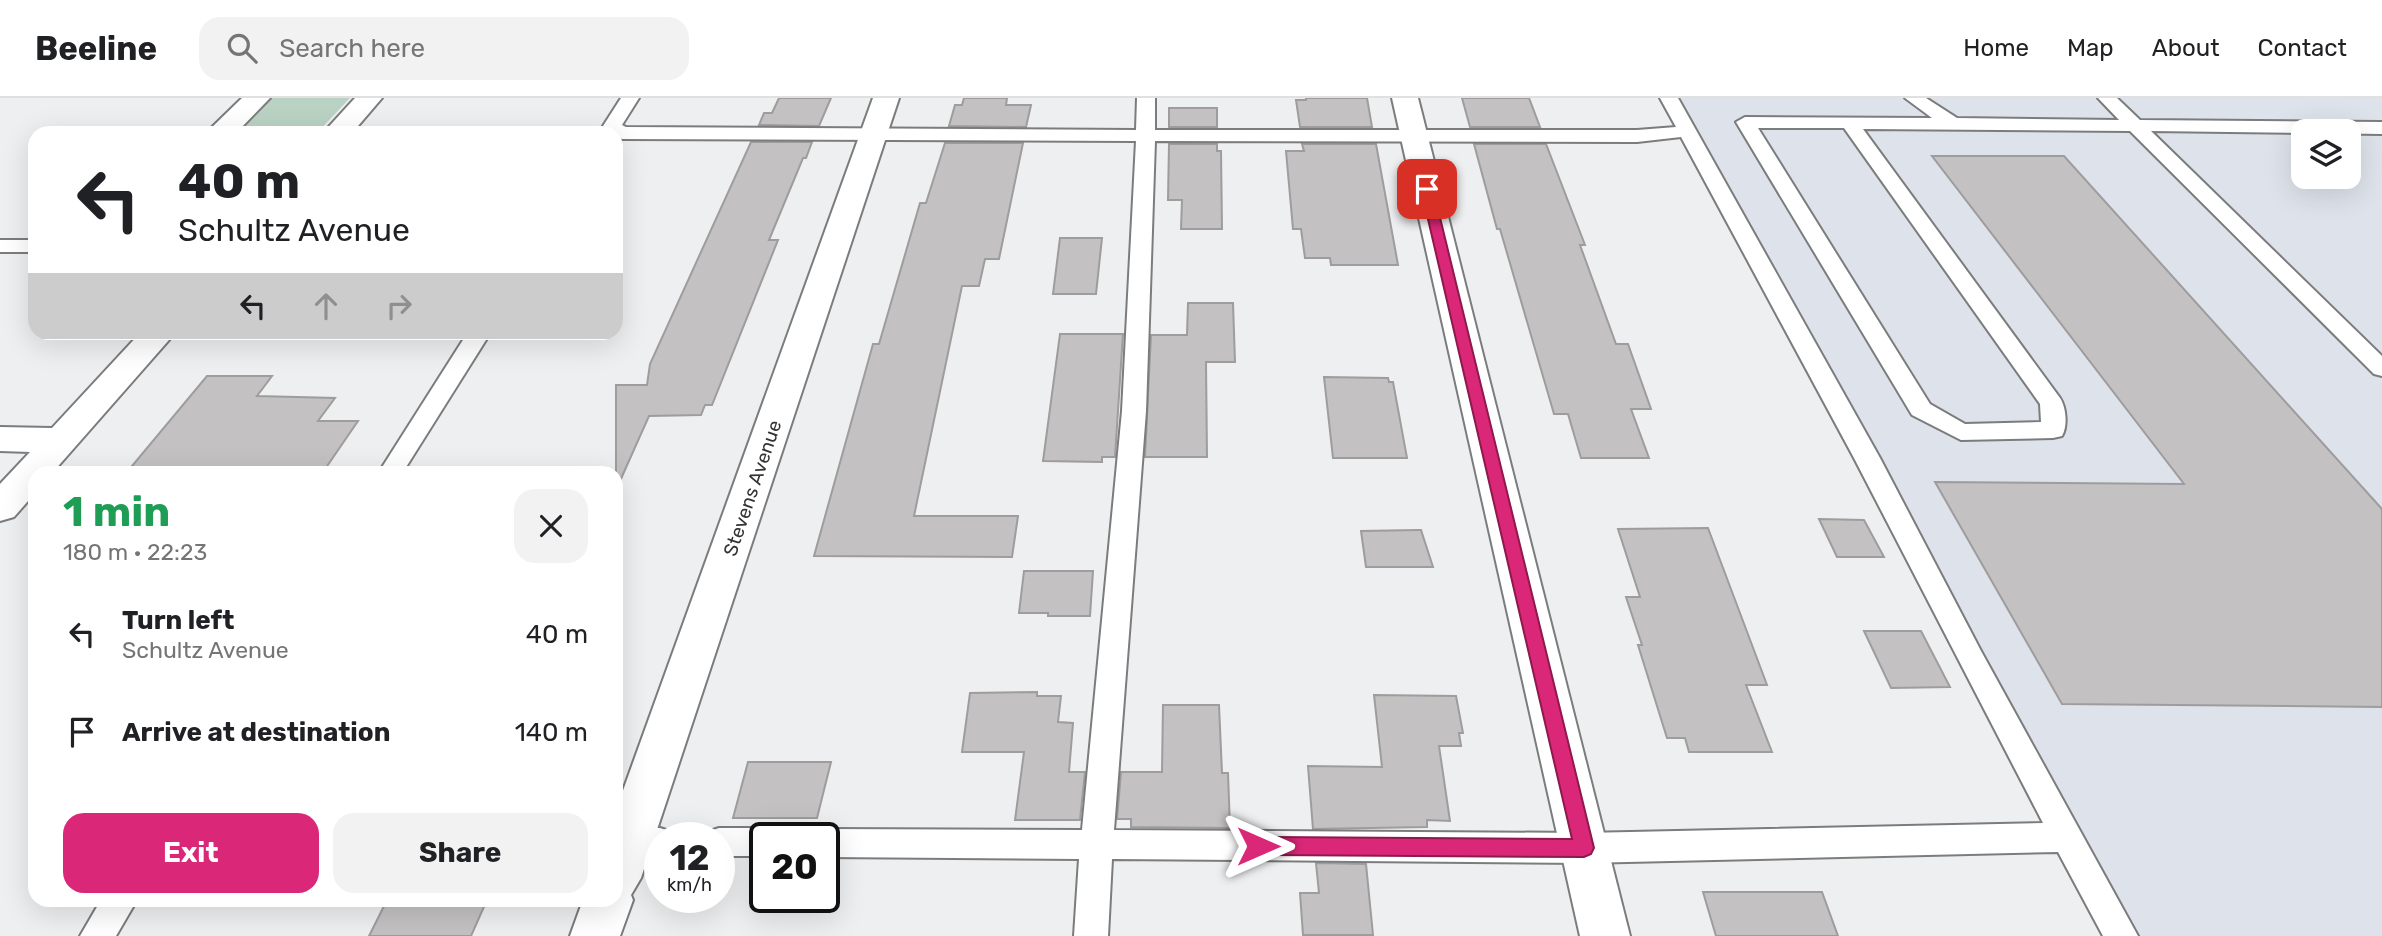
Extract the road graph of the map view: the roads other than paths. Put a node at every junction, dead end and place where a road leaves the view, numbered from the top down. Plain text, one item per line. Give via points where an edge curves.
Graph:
1 (257, 98) edge
2 (369, 98) edge
3 (630, 98) edge
4 (886, 98) edge
5 (1146, 98) edge
6 (1405, 98) edge
7 (1670, 98) edge
8 (1914, 98) edge
9 (2107, 98) edge
10 (1849, 122) junction
11 (1950, 122) junction
12 (2135, 125) junction
13 (227, 126) edge
14 (343, 126) edge
15 (612, 126) edge
16 (2382, 128) edge
17 (1687, 131) junction
18 (623, 134) edge
19 (873, 135) junction
20 (1146, 136) junction
21 (1414, 136) junction
22 (0, 246) edge
23 (28, 246) edge
24 (153, 340) edge
25 (475, 340) edge
26 (2382, 369) edge
27 (0, 439) edge
28 (63, 440) junction
29 (39, 466) edge
30 (395, 466) edge
31 (28, 478) edge
32 (0, 508) edge
33 (2067, 837) junction
34 (635, 841) edge
35 (840, 843) edge
36 (1096, 845) junction
37 (1584, 848) junction
38 (623, 864) edge
39 (116, 907) edge
40 (606, 907) edge
41 (97, 936) edge
42 (596, 936) edge
43 (1091, 936) edge
44 (1605, 936) edge
45 (2121, 936) edge

1 - 13 street
2 - 14 street
3 - 15 lane
4 - 19 street, Stevens Avenue
5 - 20 lane
6 - 21 street
7 - 17 lane
8 - 11 lane
9 - 12 lane
10 - 10 lane via 2052,403 2053,430 1961,432 1921,409 1745,122
10 - 11 lane
11 - 12 lane
12 - 16 lane
12 - 26 lane
17 - 21 lane via 1637,136
17 - 33 lane via 1867,458
18 - 19 lane
19 - 20 lane
19 - 34 street, Stevens Avenue
20 - 21 lane
20 - 36 lane via 1126,515
21 - 37 street
22 - 23 lane
24 - 28 street
25 - 30 lane
27 - 28 street
28 - 29 street
31 - 32 street
33 - 37 lane
33 - 45 lane
34 - 38 street, Stevens Avenue
35 - 36 lane
36 - 37 lane
36 - 43 lane
37 - 44 street
39 - 41 lane
40 - 42 street

